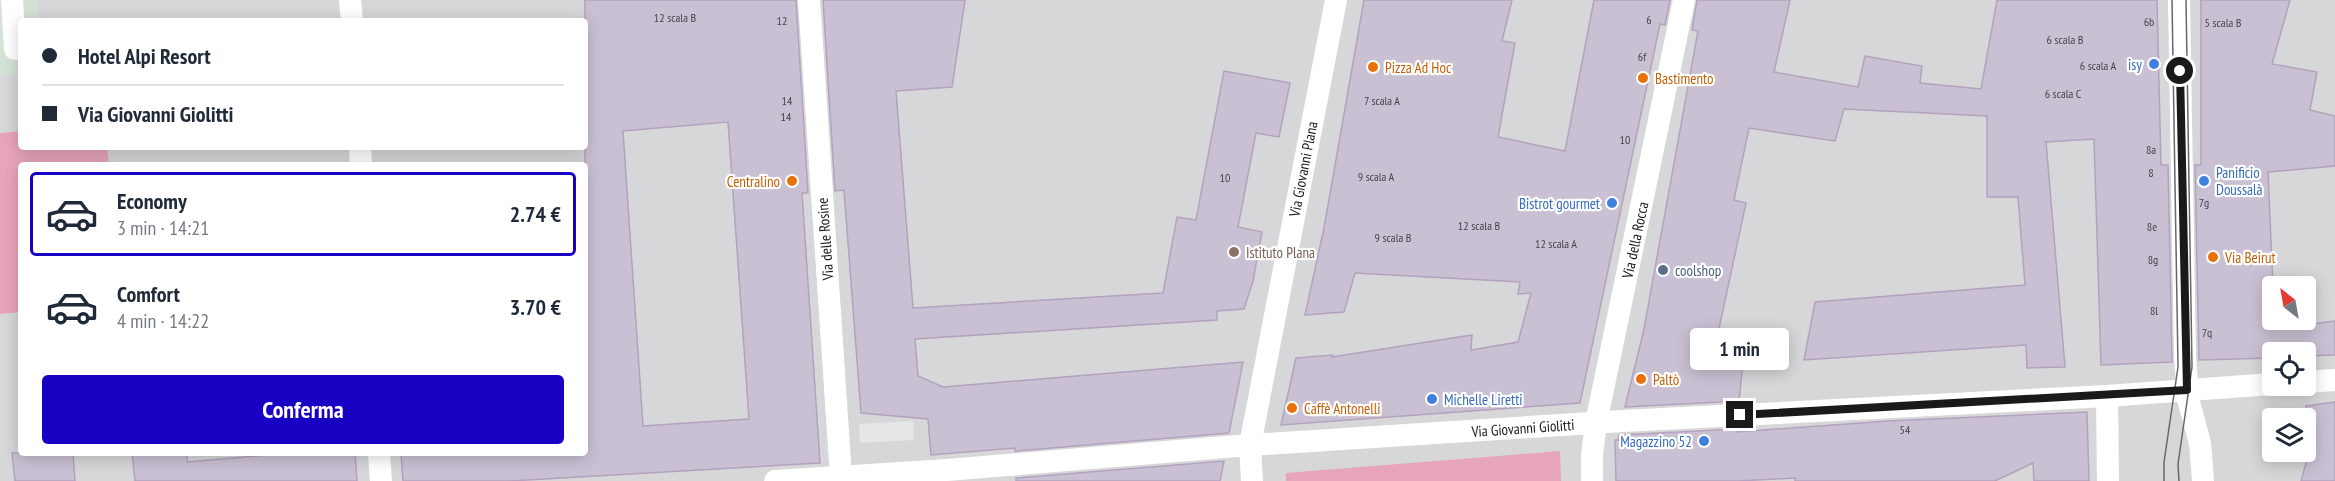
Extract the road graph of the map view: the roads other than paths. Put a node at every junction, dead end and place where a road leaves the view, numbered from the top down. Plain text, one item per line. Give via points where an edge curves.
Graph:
1 (12, 0) edge
2 (350, 0) edge
3 (809, 0) edge
4 (1336, 0) edge
5 (1684, 0) edge
6 (2179, 0) edge
7 (352, 18) edge
8 (12, 50) edge
9 (2335, 380) edge
10 (2316, 381) edge
11 (2262, 385) edge
12 (2187, 390) junction
13 (2107, 396) junction
14 (1596, 423) junction
15 (1250, 445) junction
16 (380, 456) edge
17 (948, 476) edge
18 (841, 477) junction
19 (381, 481) edge
20 (775, 481) edge
21 (1252, 481) edge
22 (1592, 481) edge
23 (2108, 481) edge
24 (2203, 481) edge

1 - 8 street
2 - 7 street
3 - 18 street, Via delle Rosine
4 - 15 street, Via Giovanni Plana
5 - 14 street, Via della Rocca
6 - 12 street
9 - 10 street
11 - 12 street, Via Giovanni Giolitti
12 - 13 street, Via Giovanni Giolitti
12 - 24 street via 2200,443
13 - 14 street, Via Giovanni Giolitti
13 - 23 street
14 - 15 street, Via Giovanni Giolitti
14 - 22 street, Via della Rocca
15 - 17 street, Via Giovanni Giolitti
15 - 21 street, Via Giovanni Plana
16 - 19 street
17 - 18 street, Via Giovanni Giolitti
18 - 20 street, Via Giovanni Giolitti

